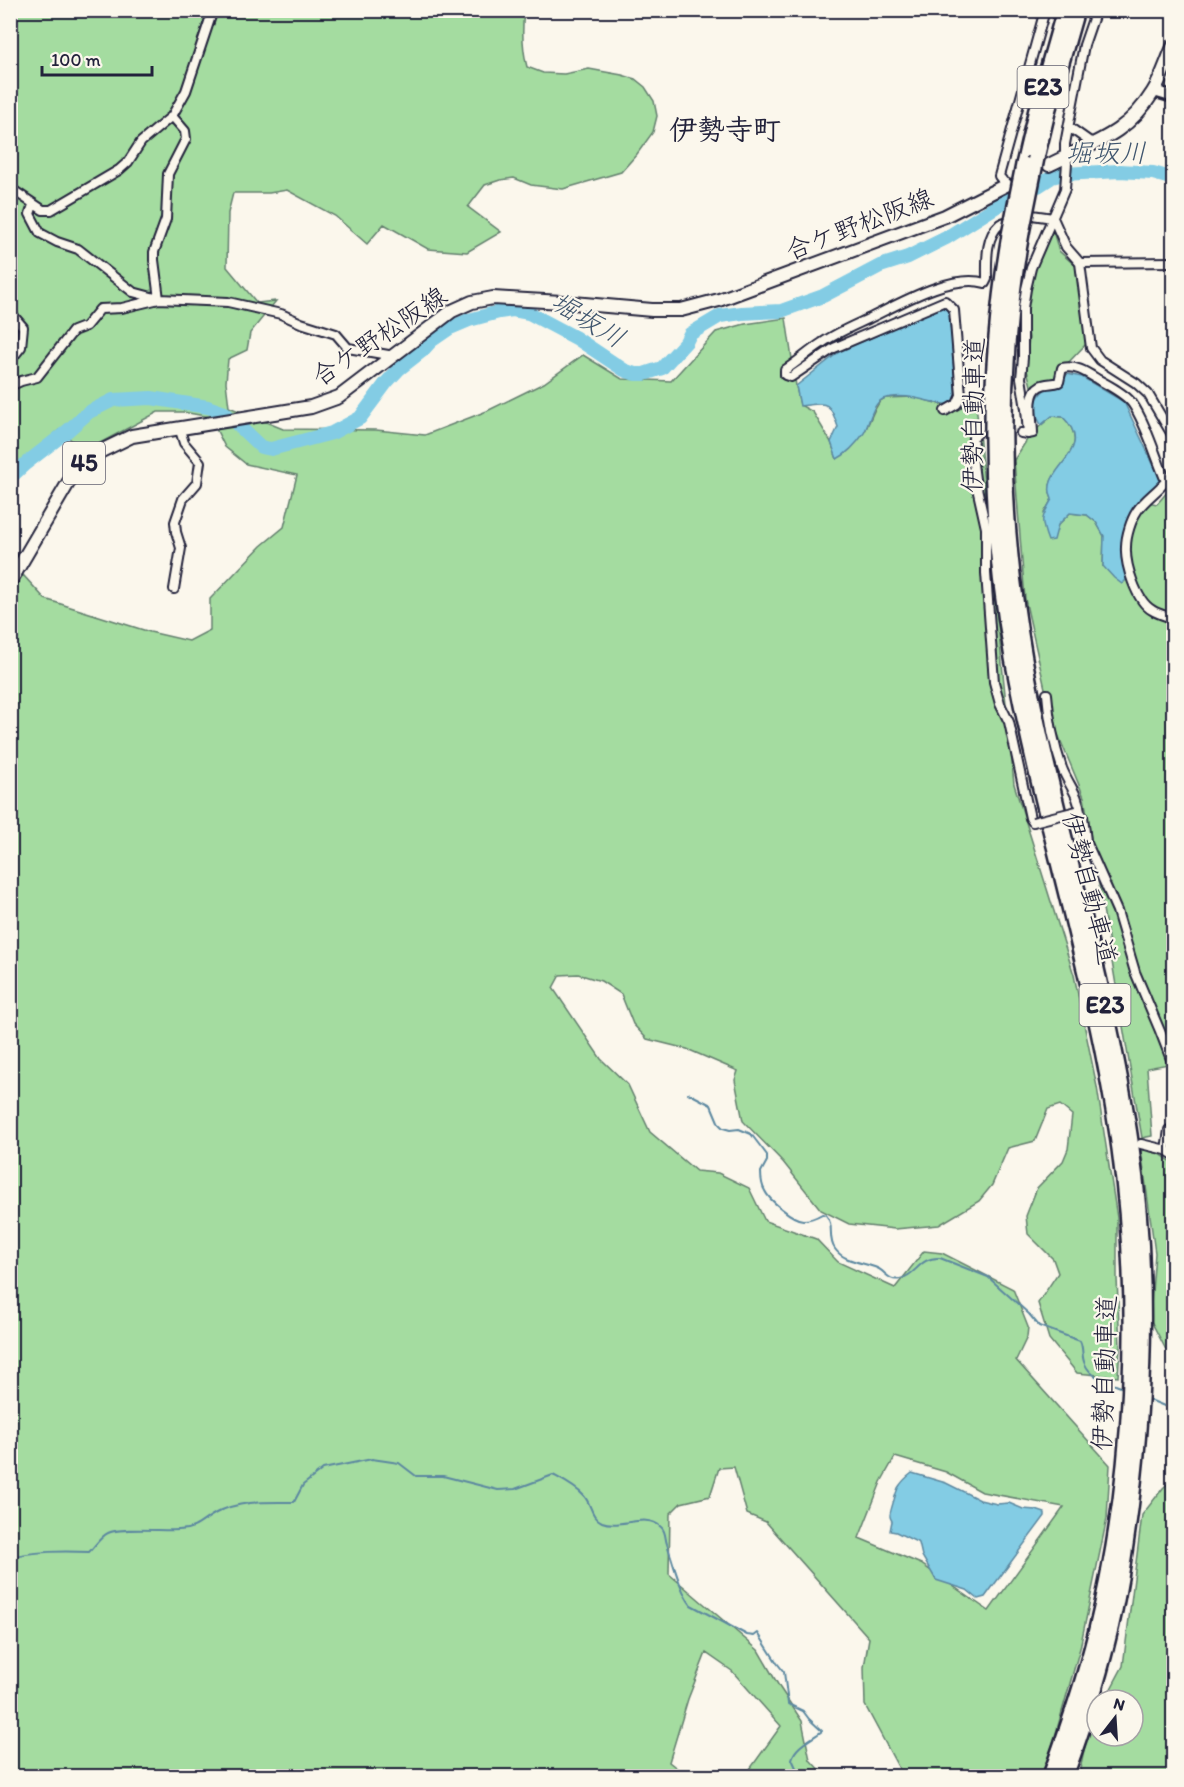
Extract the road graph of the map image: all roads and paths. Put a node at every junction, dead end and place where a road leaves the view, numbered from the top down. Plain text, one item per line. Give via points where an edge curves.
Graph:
1 (213, 10) edge
2 (1045, 10) edge
3 (1065, 10) edge
4 (1076, 10) edge
5 (1096, 10) edge
6 (1173, 45) edge
7 (1038, 59) dead end
8 (1029, 65) junction
9 (1154, 91) junction
10 (1173, 97) edge
11 (172, 117) junction
12 (1069, 127) junction
13 (1093, 144) junction
14 (1065, 156) junction
15 (1036, 163) junction
16 (1006, 185) joint
17 (10, 188) edge
18 (33, 205) junction
19 (1053, 218) junction
20 (1016, 234) junction
21 (1173, 262) edge
22 (1080, 263) junction
23 (159, 299) junction
24 (10, 312) edge
25 (394, 356) junction
26 (10, 361) edge
27 (10, 386) edge
28 (945, 411) dead end
29 (179, 428) junction
30 (977, 434) dead end
31 (1173, 438) edge
32 (10, 582) edge
33 (174, 589) dead end
34 (1173, 619) edge
35 (1047, 694) dead end
36 (1078, 812) junction
37 (1173, 1067) edge
38 (1173, 1128) edge
39 (1141, 1144) dead end
40 (1170, 1153) edge
41 (1052, 1776) edge
42 (1065, 1776) edge

1 - 11 street via 186,91
2 - 8 street
3 - 15 highway, 伊勢自動車道 / E23 via 1038,105
4 - 15 highway, 伊勢自動車道 / E23
5 - 12 street via 1081,45
6 - 9 main road
7 - 8 street
8 - 16 street via 999,176
9 - 10 street
9 - 13 main road via 1136,116 1114,134
11 - 18 street via 141,142 119,170 51,210
11 - 23 street via 186,139 168,174 166,219 154,252
12 - 13 street
12 - 14 street
13 - 14 main road
14 - 15 main road
14 - 19 street via 1065,189
15 - 20 highway, 伊勢自動車道 / E23, bridge
16 - 25 main road, 合ケ野松阪線 / 45 via 945,216 719,300 681,310 652,310 493,298 452,311
17 - 18 street
18 - 23 street via 30,214 40,233 78,249 133,292
19 - 22 street via 1066,247
19 - 28 street via 1032,214 1001,223 991,236 986,283 975,280 938,287 906,300 821,343 785,370 785,375 791,377 834,348 945,301 954,310 961,395 957,404
19 - 34 street via 1031,268 1023,308 1021,378 1025,434 1033,433 1035,390 1059,382 1065,367 1085,371 1131,402 1166,481 1137,510 1125,546 1126,555 1131,577 1150,610
20 - 41 highway, 伊勢自動車道 / E23 via 1001,292 993,410 998,554 1023,711 1111,1089 1125,1196 1131,1285 1130,1405 1108,1578 1082,1685
20 - 42 highway, 伊勢自動車道 / E23 via 1004,411 1010,553 1034,708 1121,1087 1131,1149 1143,1296 1137,1458 1119,1583 1108,1639
21 - 22 street
22 - 31 street via 1091,348 1100,360 1148,394
23 - 25 street via 228,302 281,314 336,334 348,348
23 - 27 street via 100,309 86,326 74,331 37,377
24 - 26 street via 23,327 21,347
25 - 29 main road, 合ケ野松阪線 / 45 via 339,397 311,407
29 - 32 main road, 合ケ野松阪線 / 45 via 132,436 93,454 74,473
29 - 33 street via 184,442 200,462 197,483 183,499 175,522 181,548
30 - 36 street, bridge via 973,437 972,456 986,528 994,682 1009,722 1029,818 1033,822
35 - 36 street via 1052,736 1068,783 1077,797
36 - 37 street via 1083,816 1086,842 1117,911 1135,972
38 - 40 street via 1169,1130
39 - 40 street

